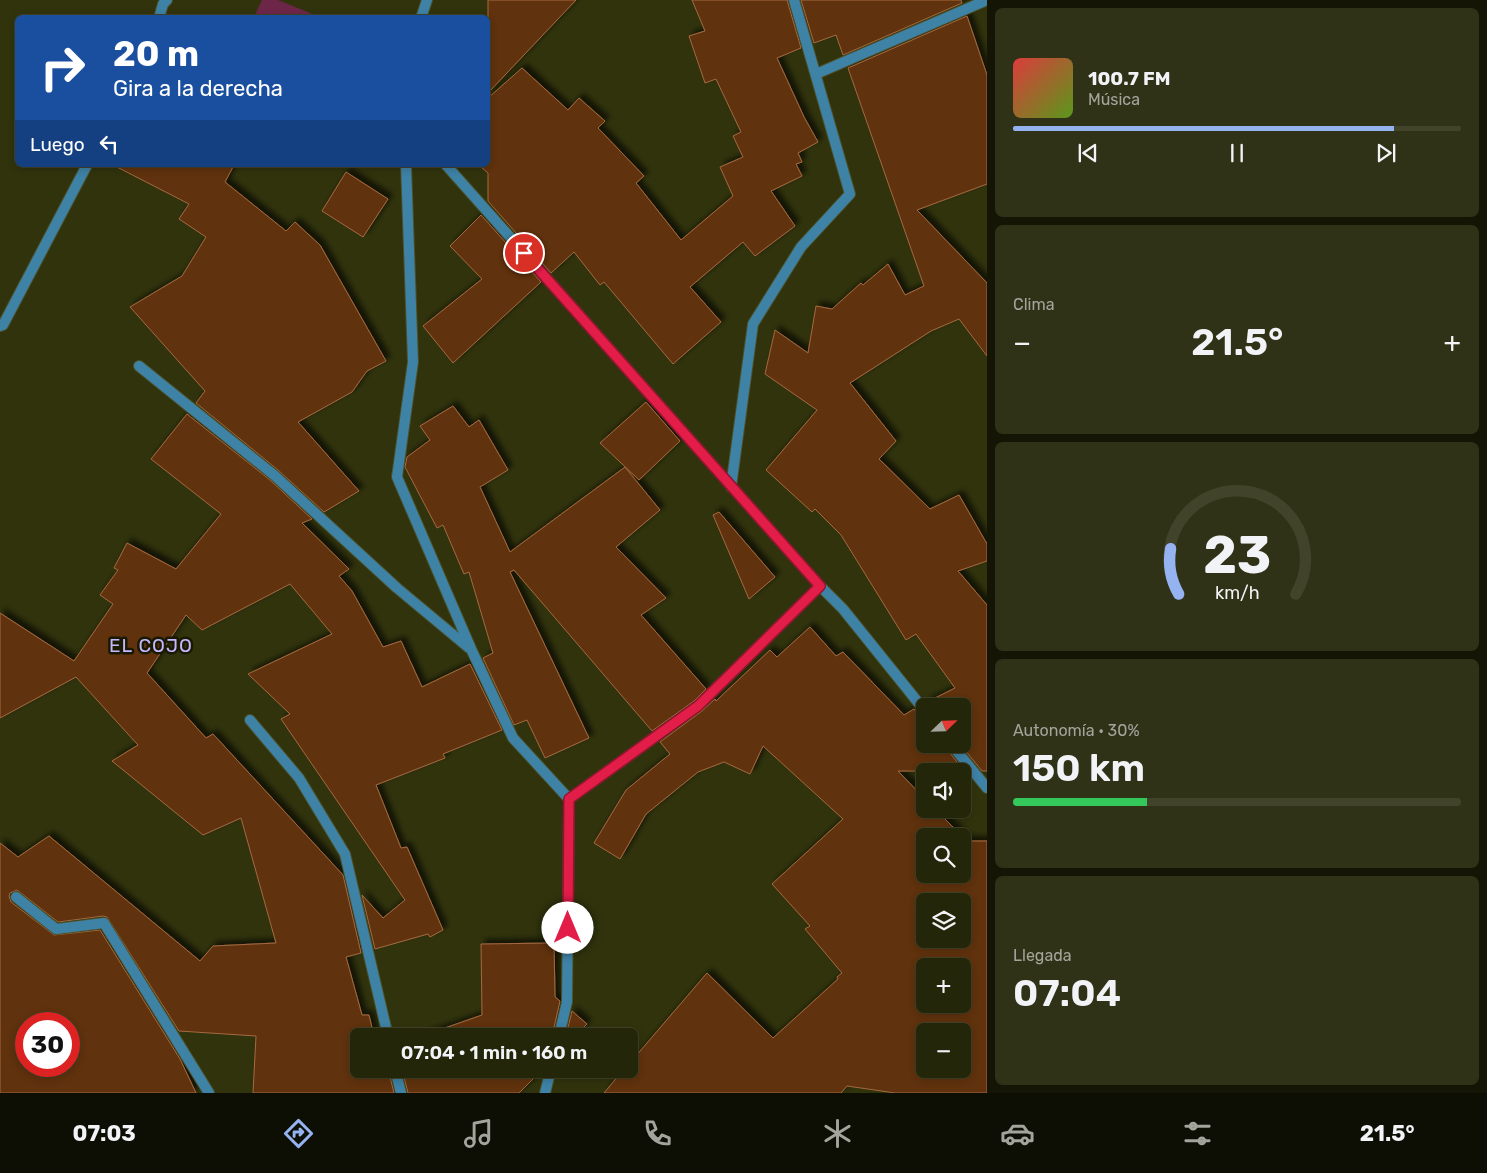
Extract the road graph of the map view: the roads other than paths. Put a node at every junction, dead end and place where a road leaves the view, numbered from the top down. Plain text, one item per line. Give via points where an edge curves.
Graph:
1 (167, 0) edge
2 (427, 0) edge
3 (794, 0) edge
4 (987, 0) edge
5 (160, 15) edge
6 (421, 15) edge
7 (816, 74) junction
8 (86, 167) edge
9 (406, 167) edge
10 (448, 167) edge
11 (0, 326) edge
12 (139, 366) dead end
13 (731, 487) junction
14 (820, 586) junction
15 (472, 651) junction
16 (916, 700) edge
17 (250, 720) dead end
18 (958, 753) edge
19 (987, 788) edge
20 (569, 799) junction
21 (16, 897) dead end
22 (386, 1028) edge
23 (561, 1028) edge
24 (397, 1078) edge
25 (549, 1078) edge
26 (209, 1093) edge
27 (401, 1093) edge
28 (545, 1093) edge

1 - 5 street
2 - 6 street
3 - 7 street
4 - 7 street
7 - 13 street via 850,194 801,246 753,324
8 - 11 street
9 - 15 street via 413,362 397,477
10 - 13 street
12 - 15 street via 274,475 397,588
13 - 14 street
14 - 16 street
14 - 20 street via 698,706
15 - 20 street via 513,738
17 - 22 street via 299,778 345,854
18 - 19 street
20 - 23 street via 568,1002
21 - 26 street via 56,929 104,923
24 - 27 street
25 - 28 street

